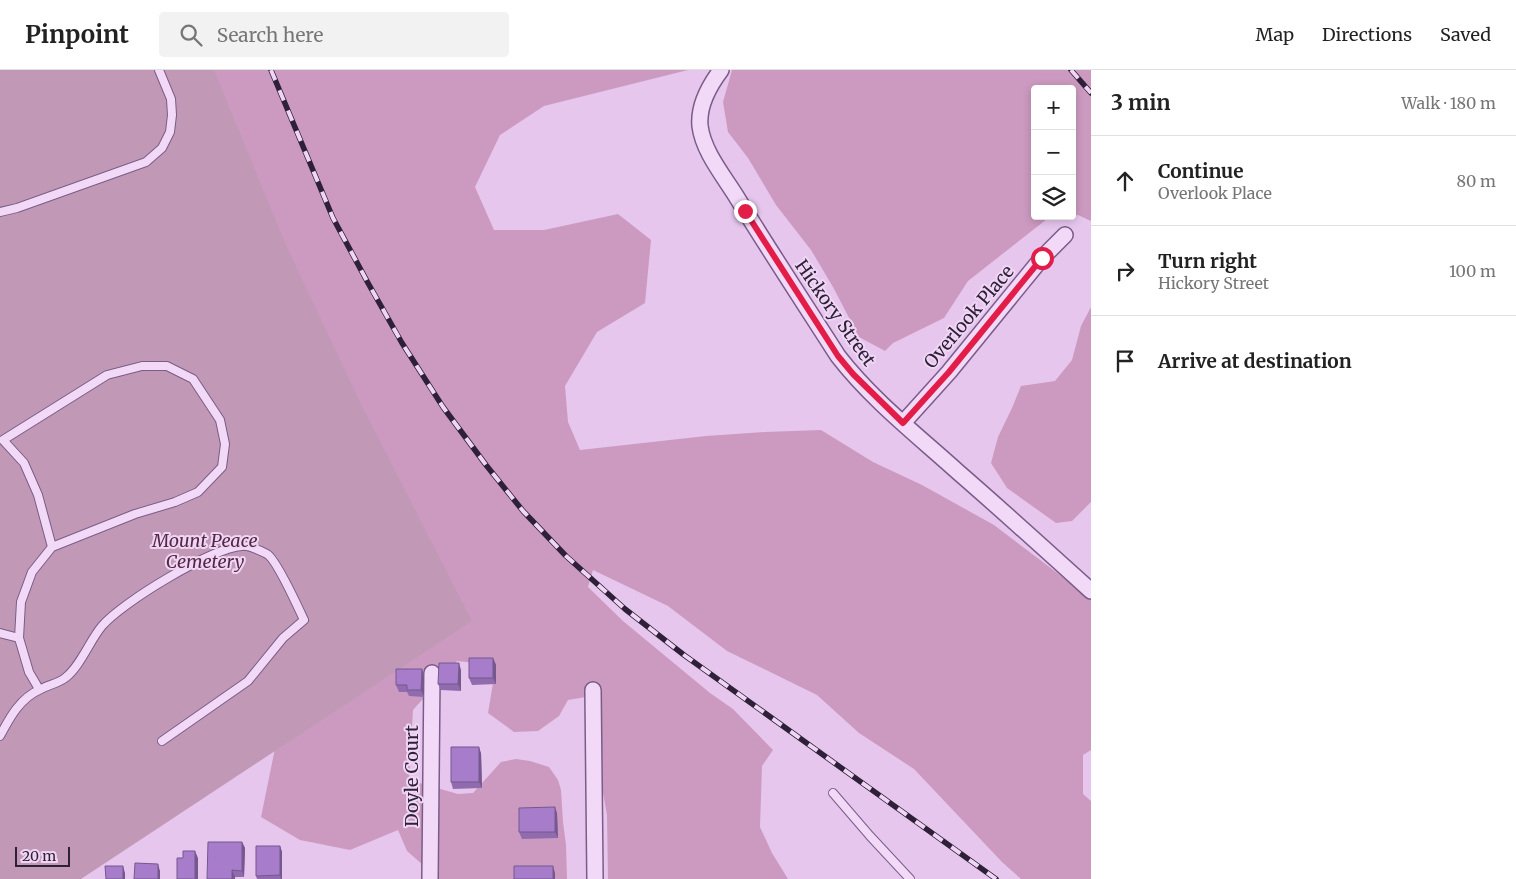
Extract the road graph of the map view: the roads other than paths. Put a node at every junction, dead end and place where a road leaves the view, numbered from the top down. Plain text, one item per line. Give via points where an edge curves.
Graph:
1 (159, 70) edge
2 (721, 70) edge
3 (0, 212) edge
4 (1065, 236) dead end
5 (903, 423) junction
6 (1, 440) edge
7 (52, 547) junction
8 (1091, 592) edge
9 (0, 633) edge
10 (19, 638) junction
11 (432, 673) dead end
12 (39, 689) junction
13 (593, 690) dead end
14 (0, 736) edge
15 (162, 741) dead end
16 (834, 793) dead end
17 (430, 879) edge
18 (595, 879) edge
19 (910, 879) edge

1 - 3 lane via 171,99 172,115 170,132 162,148 146,162
2 - 5 street, Hickory Street via 705,96 701,110 703,139 711,156 838,356
4 - 5 street, Overlook Place via 1042,258
5 - 8 street, Hickory Street
6 - 7 lane via 24,463 38,495
6 - 7 lane via 107,375 142,366 167,366 193,379 220,420 225,444 222,467 198,492
7 - 10 lane via 32,572 20,602
9 - 10 lane
10 - 12 lane via 29,672
11 - 17 street, Doyle Court
12 - 14 lane via 24,699
12 - 15 lane via 65,679 101,626 154,586 218,552 243,546 269,555 304,620 283,638 248,681
13 - 18 street
16 - 19 lane

